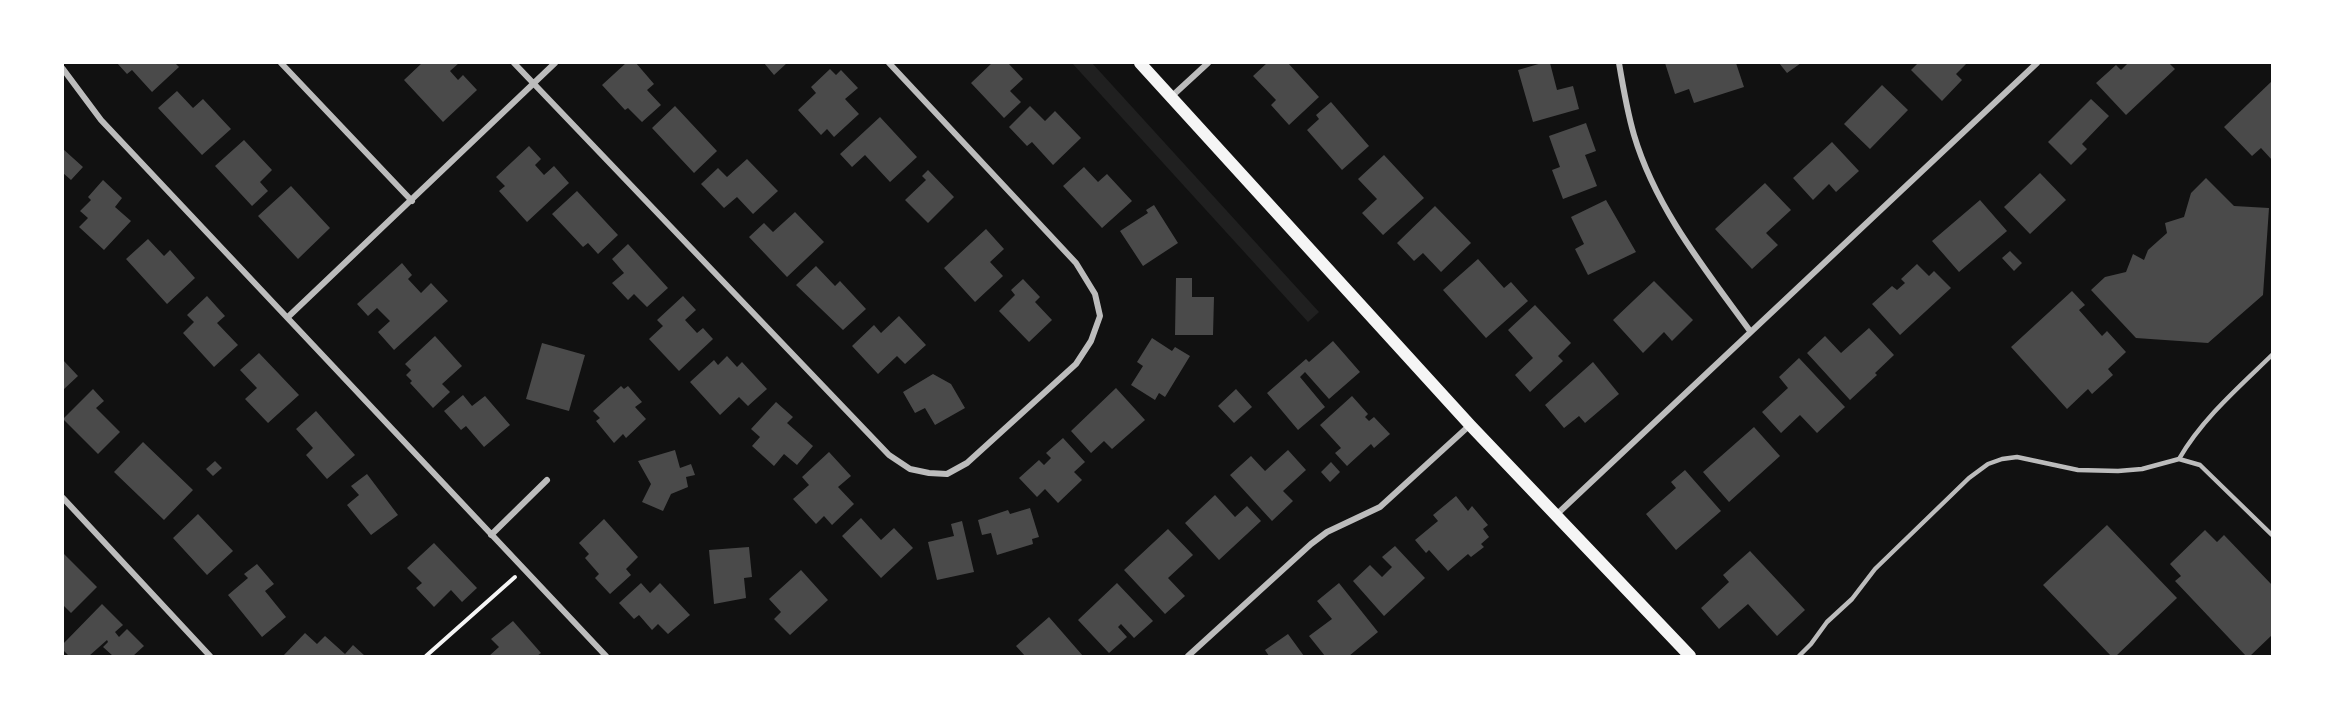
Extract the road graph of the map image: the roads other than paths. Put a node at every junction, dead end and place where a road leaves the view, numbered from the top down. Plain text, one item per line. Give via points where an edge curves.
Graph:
1 (281, 63) edge
2 (514, 63) edge
3 (555, 63) edge
4 (889, 63) edge
5 (1140, 63) edge
6 (1208, 63) edge
7 (1619, 63) edge
8 (2037, 63) edge
9 (63, 69) edge
10 (534, 84) junction
11 (1171, 97) junction
12 (412, 201) junction
13 (288, 317) junction
14 (1750, 331) junction
15 (2272, 355) edge
16 (1470, 425) junction
17 (2179, 459) junction
18 (547, 480) dead end
19 (63, 498) edge
20 (1555, 516) junction
21 (491, 535) junction
22 (2272, 535) edge
23 (210, 656) edge
24 (606, 656) edge
25 (1188, 656) edge
26 (1690, 656) edge
27 (1799, 656) edge

1 - 12 street
2 - 10 street
3 - 10 street
4 - 10 street via 1076,263 1095,294 1100,316 1091,341 1076,364 968,463 947,474 910,469 888,455
5 - 11 main road
6 - 11 street
7 - 14 street via 1634,135 1661,199 1679,233
8 - 14 street
9 - 13 street via 101,120
10 - 12 street
11 - 16 main road
12 - 13 street
13 - 21 street
14 - 20 street
15 - 17 lane via 2206,421
16 - 20 main road
16 - 25 street via 1380,507 1327,532 1311,544
17 - 22 lane via 2200,465
17 - 27 lane via 2142,470 2118,471 2078,470 2017,457 1988,464 1875,568
18 - 21 street
19 - 23 street
20 - 26 main road
21 - 24 street

